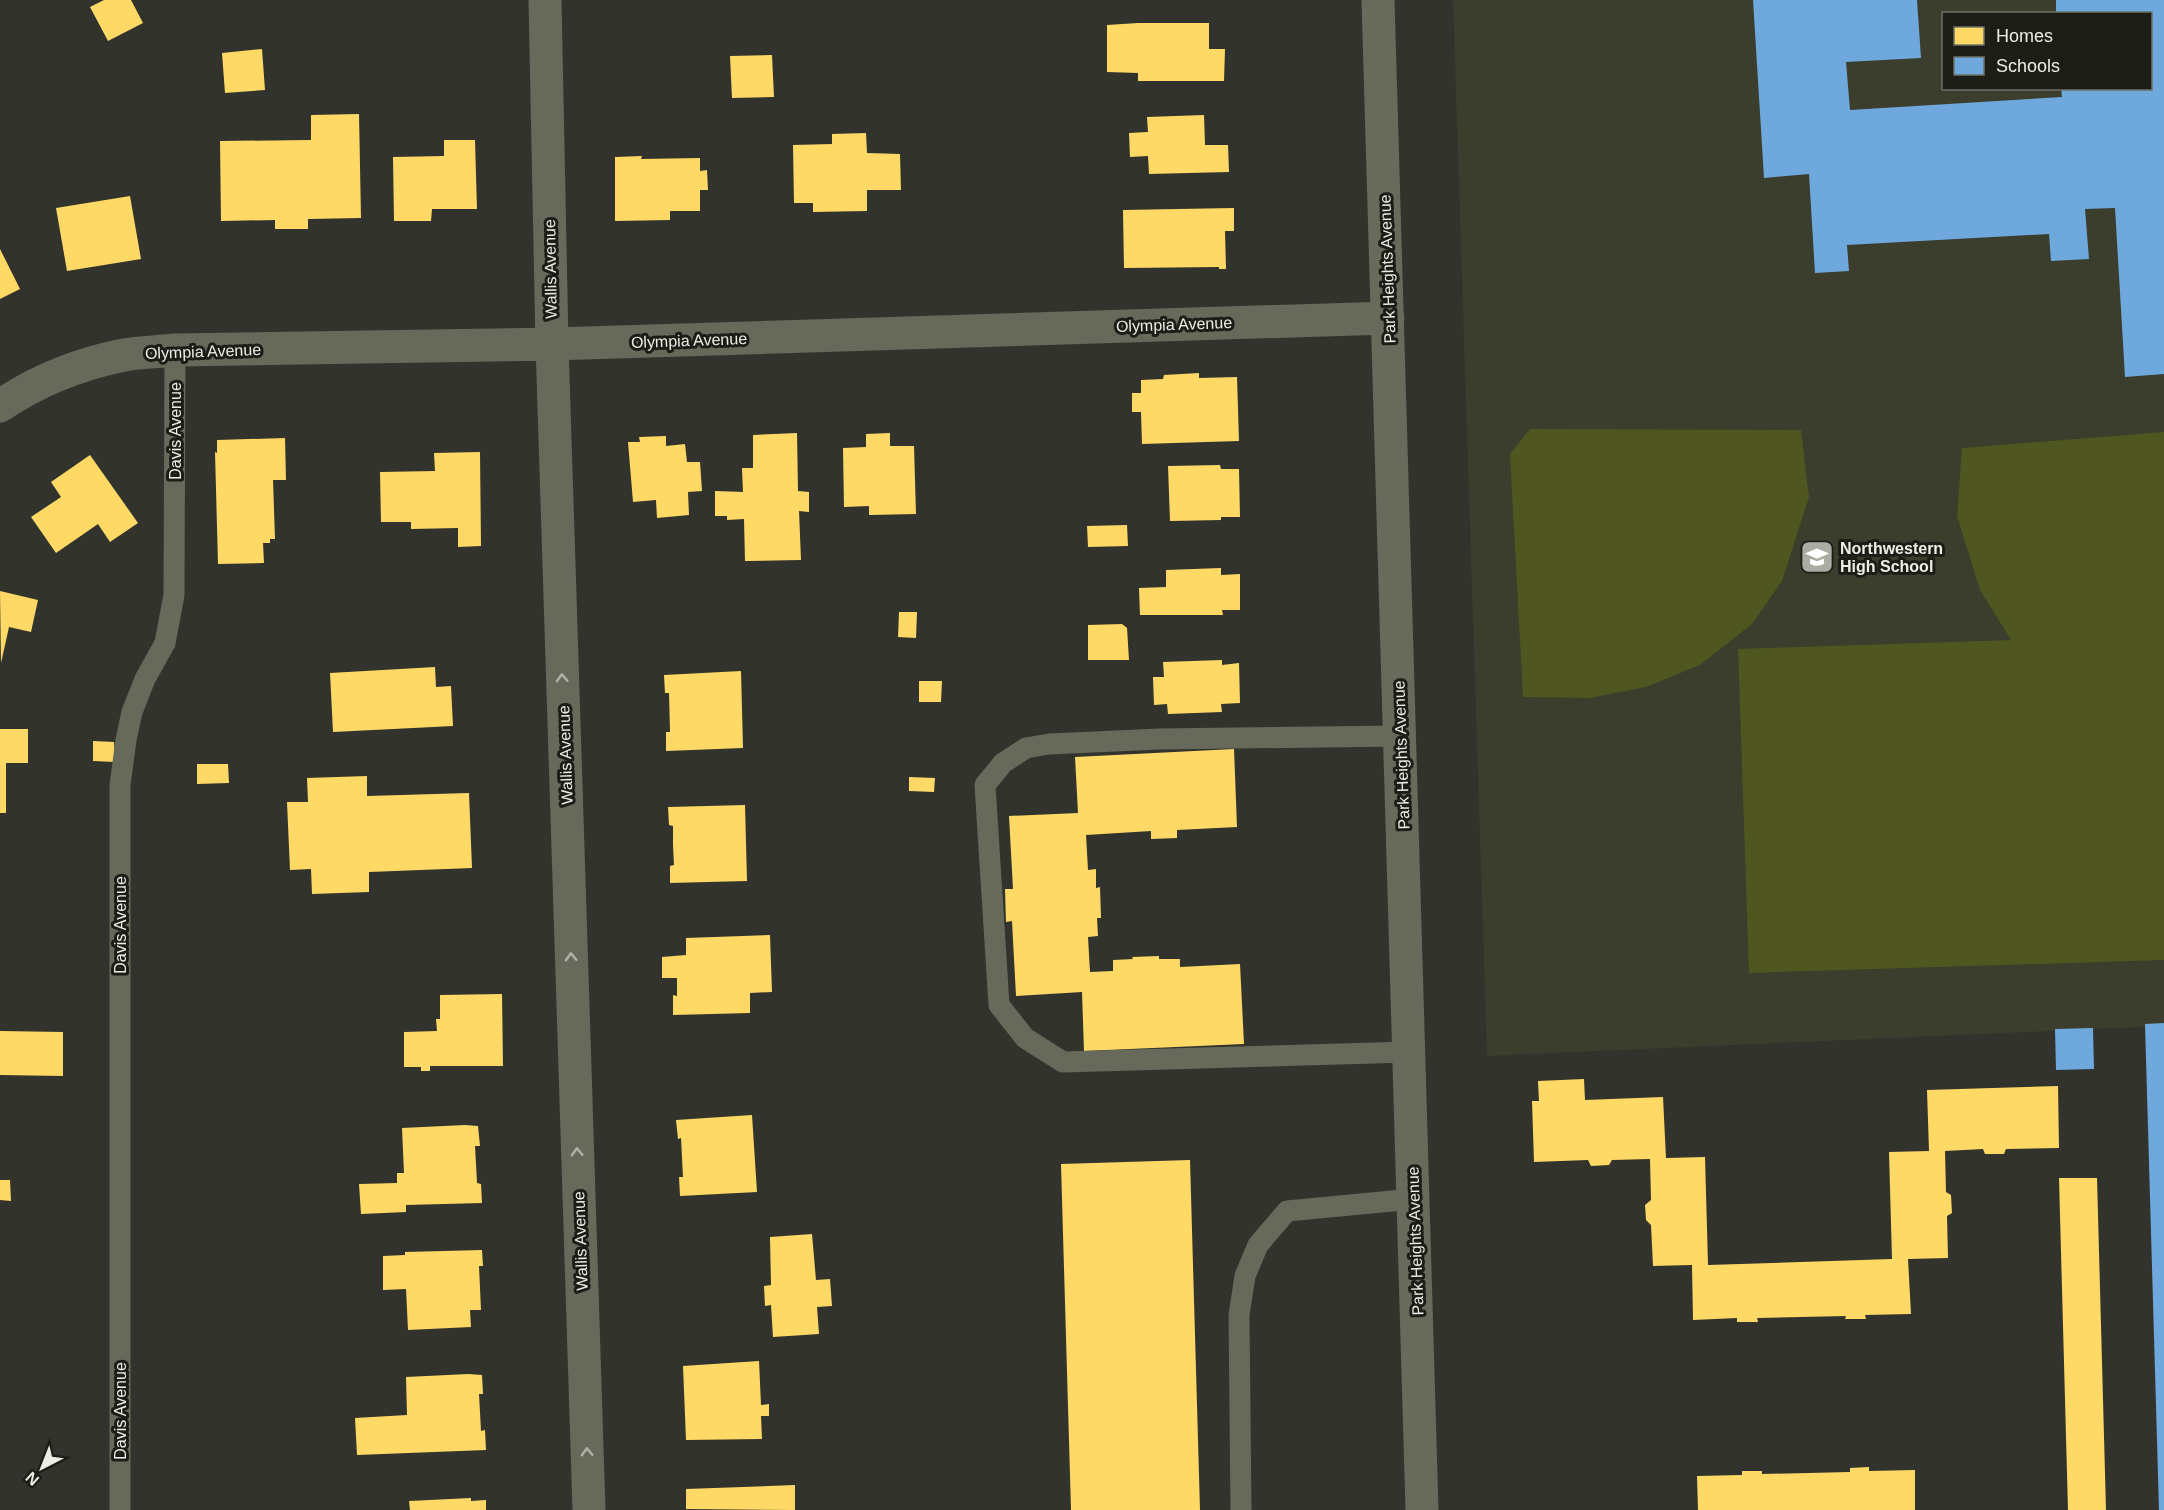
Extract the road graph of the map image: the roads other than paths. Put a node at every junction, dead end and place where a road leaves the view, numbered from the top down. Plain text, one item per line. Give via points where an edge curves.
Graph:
1 (545, 0) edge
2 (1378, 0) edge
3 (1388, 318) junction
4 (552, 344) junction
5 (175, 350) junction
6 (0, 406) edge
7 (1400, 736) junction
8 (1409, 1052) junction
9 (1413, 1198) junction
10 (120, 1510) edge
11 (589, 1510) edge
12 (1241, 1510) edge
13 (1422, 1510) edge

1 - 4 street, Wallis Avenue
2 - 3 main road, Park Heights Avenue
3 - 4 street, Olympia Avenue
3 - 7 main road, Park Heights Avenue
4 - 5 street, Olympia Avenue
11 -> 4 street, Wallis Avenue
5 - 6 street, Olympia Avenue via 120,356 66,372 18,393
5 - 10 lane, Davis Avenue via 174,595 165,643 132,712 120,785
7 - 8 main road, Park Heights Avenue
7 - 8 lane via 1048,744 1018,753 1003,763 985,785 999,1005 1025,1038 1063,1062
8 - 9 main road, Park Heights Avenue
9 - 12 lane via 1287,1211 1258,1245 1245,1276 1239,1315
9 - 13 main road, Park Heights Avenue

